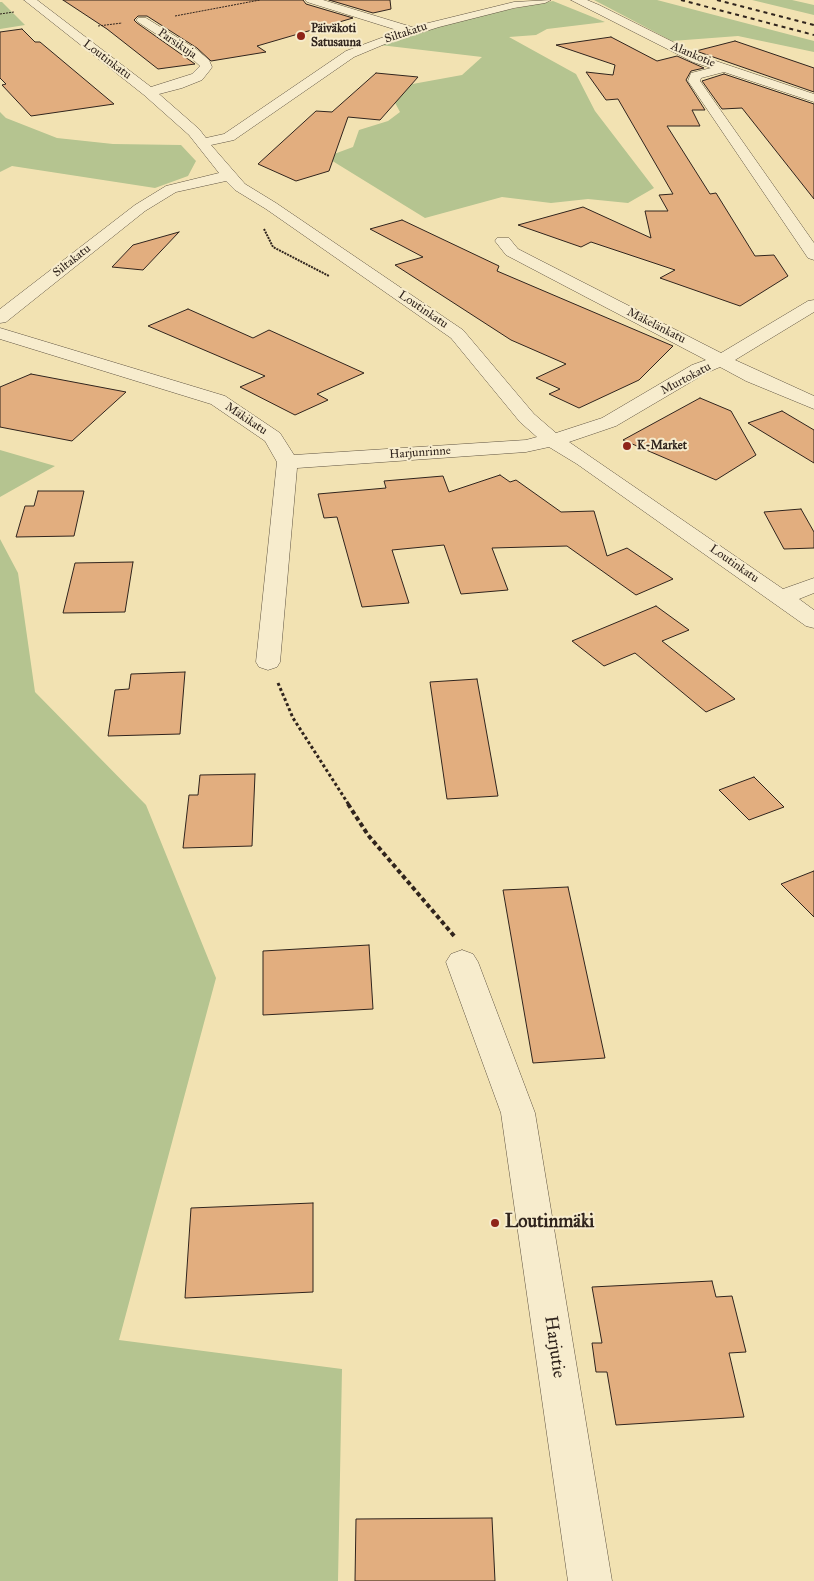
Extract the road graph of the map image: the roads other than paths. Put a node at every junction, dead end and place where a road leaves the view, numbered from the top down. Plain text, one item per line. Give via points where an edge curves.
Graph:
1 (311, 0) edge
2 (545, 0) edge
3 (577, 0) edge
4 (23, 6) edge
5 (142, 20) dead end
6 (412, 31) junction
7 (724, 68) junction
8 (149, 92) junction
9 (814, 98) edge
10 (203, 143) junction
11 (228, 176) junction
12 (503, 241) dead end
13 (814, 255) edge
14 (814, 305) edge
15 (0, 318) edge
16 (0, 333) edge
17 (722, 360) junction
18 (814, 403) edge
19 (552, 440) junction
20 (287, 462) junction
21 (814, 585) edge
22 (781, 598) junction
23 (814, 621) edge
24 (268, 662) road end
25 (462, 962) road end
26 (590, 1581) edge

1 - 6 street
2 - 6 street, Siltakatu
3 - 7 street, Alankotie via 697,59
4 - 8 street, Loutinkatu
5 - 8 street, Parsikuja via 192,52 206,67 197,77
6 - 10 street, Siltakatu via 381,41 344,47 229,137
7 - 9 street, Alankotie
7 - 13 street via 704,72 694,81
8 - 10 street, Loutinkatu
10 - 11 street, Loutinkatu
11 - 15 street, Siltakatu via 171,189 140,208
11 - 19 street, Loutinkatu via 249,194 457,334 527,418
12 - 17 street, Mäkelänkatu via 512,252
14 - 17 street, Murtokatu
16 - 20 street, Mäkikatu via 218,400 273,438
17 - 18 street, Mäkelänkatu
17 - 19 street, Murtokatu via 699,369 609,422
19 - 20 street, Harjunrinne via 526,446
19 - 22 street, Loutinkatu
20 - 24 street
21 - 22 street
22 - 23 street, Loutinkatu
25 - 26 street, Harjutie via 518,1113

